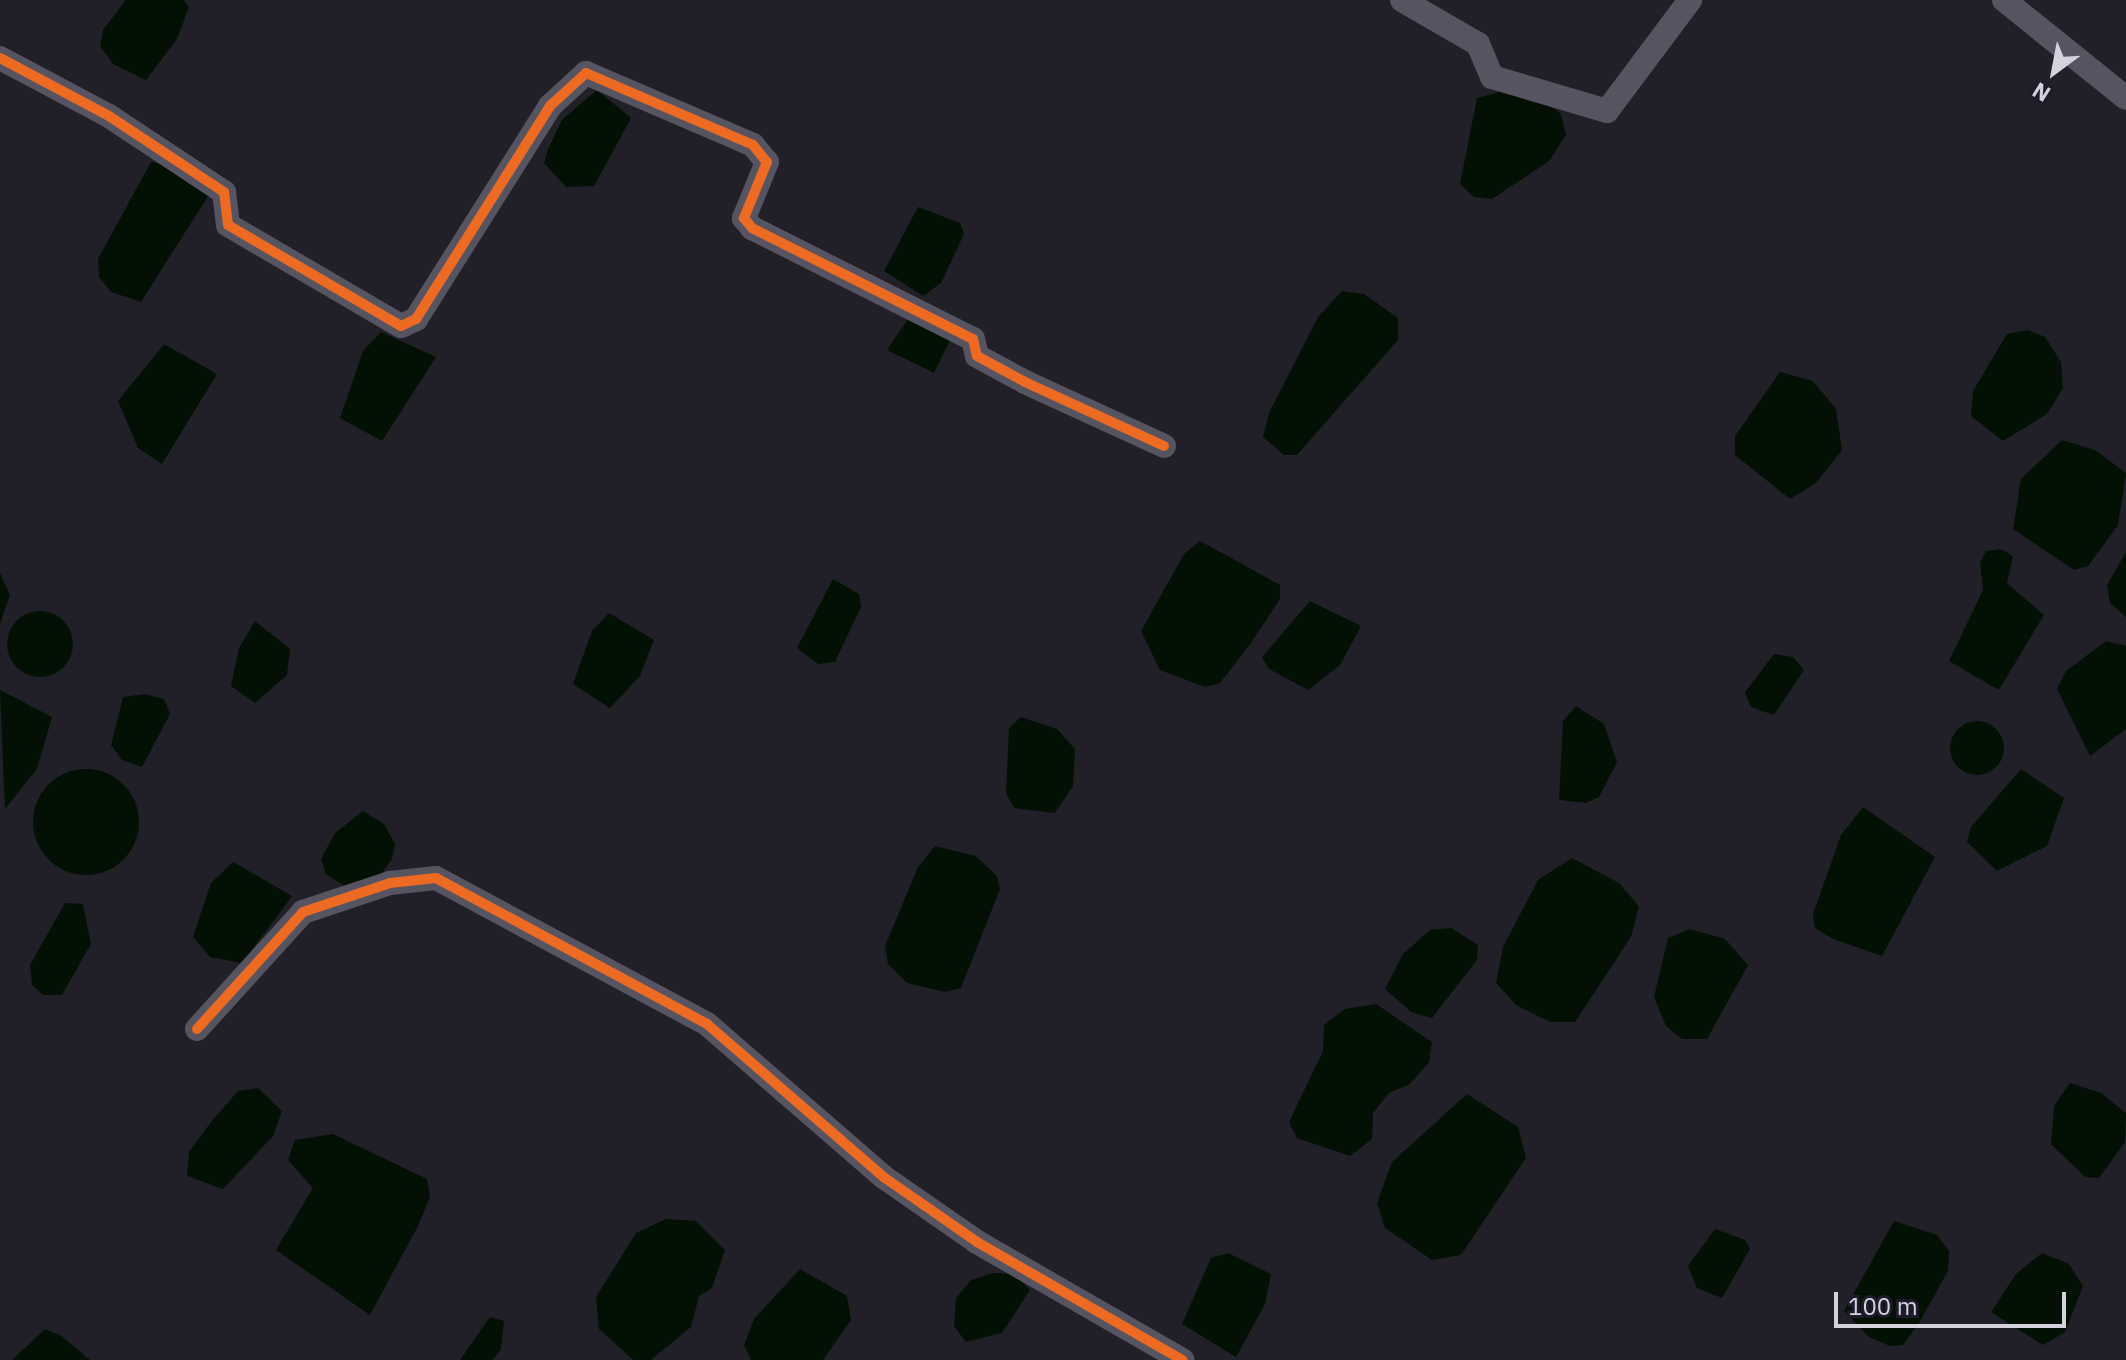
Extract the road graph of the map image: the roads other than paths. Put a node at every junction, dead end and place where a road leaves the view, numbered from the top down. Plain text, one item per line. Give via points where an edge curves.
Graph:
1 (1402, 0) edge
2 (1690, 0) edge
3 (2004, 0) edge
4 (0, 58) edge
5 (2126, 98) edge
6 (1164, 446) dead end
7 (197, 1029) dead end
8 (1182, 1360) edge

1 - 2 street via 1478,44 1492,77 1607,111
3 - 5 street
4 - 6 street via 109,116 205,179 224,192 228,225 401,326 416,319 550,106 586,73 753,145 767,162 744,218 752,228 973,339 977,356 1025,382
7 - 8 street via 303,912 390,883 436,878 707,1024 931,1210 1109,1323

